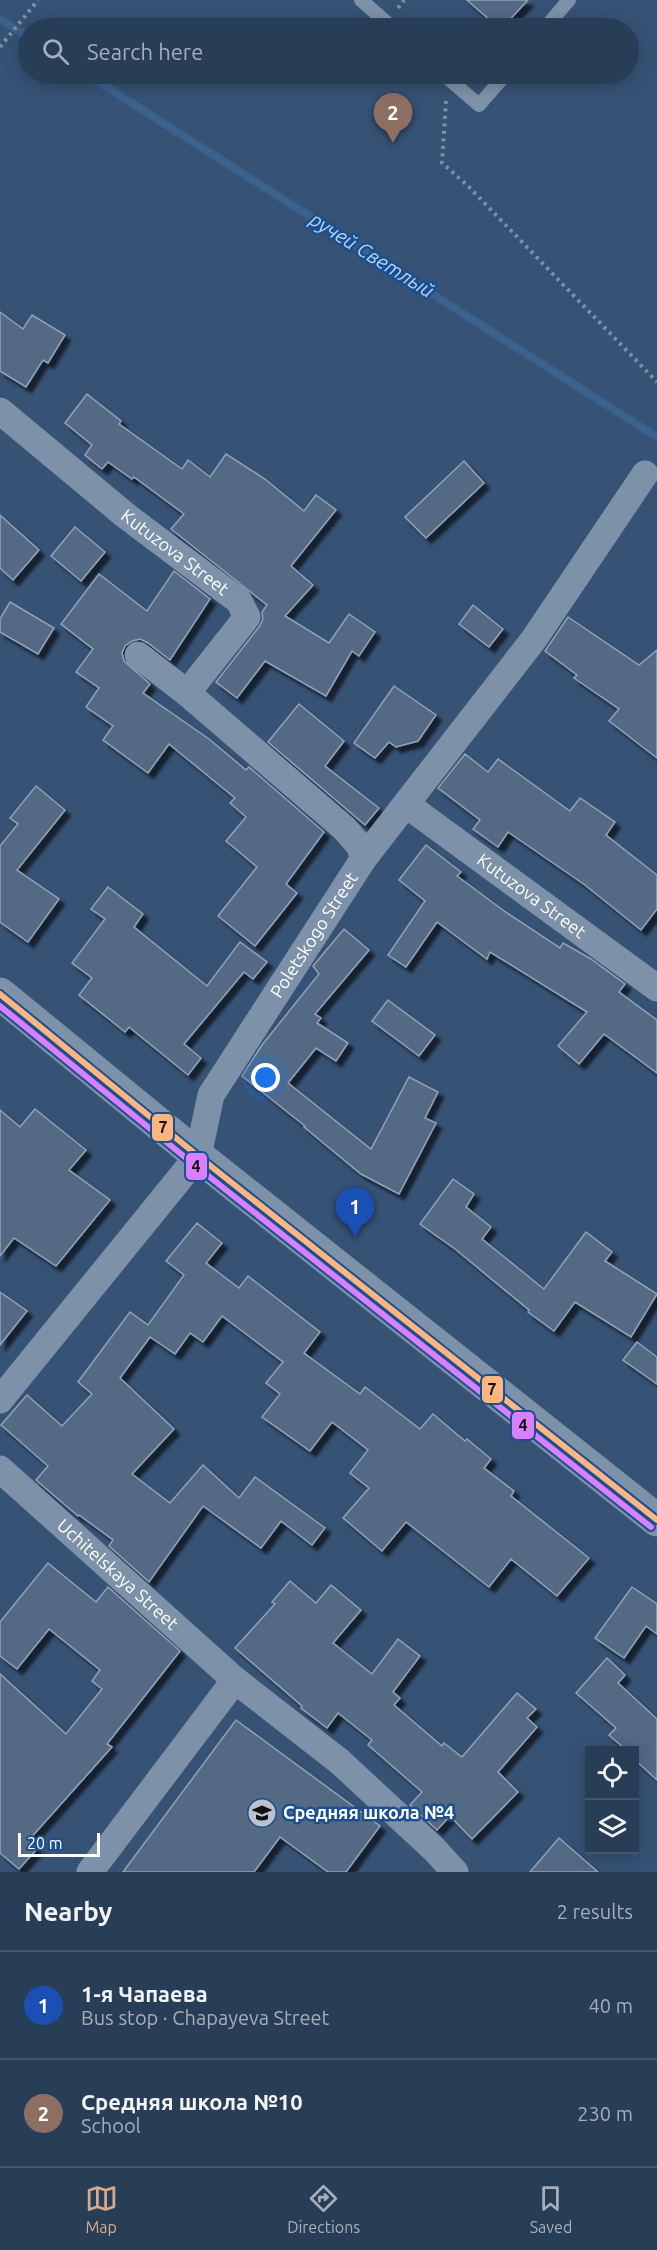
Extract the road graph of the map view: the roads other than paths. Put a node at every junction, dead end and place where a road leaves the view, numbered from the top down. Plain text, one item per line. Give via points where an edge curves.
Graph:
1 (361, 0) edge
2 (569, 0) edge
3 (382, 18) edge
4 (553, 18) edge
5 (455, 84) edge
6 (497, 84) edge
7 (0, 411) edge
8 (645, 474) dead end
9 (138, 656) dead end
10 (187, 693) junction
11 (407, 805) junction
12 (364, 858) junction
13 (657, 988) edge
14 (0, 994) edge
15 (198, 1156) junction
16 (0, 1400) edge
17 (0, 1469) edge
18 (657, 1520) edge
19 (236, 1680) junction
20 (90, 1872) edge
21 (455, 1872) edge

1 - 3 lane
2 - 4 lane
5 - 6 lane via 479,105
7 - 10 street, Kutuzova Street via 124,515 239,601 248,617
8 - 11 street, Poletskogo Street via 534,639
9 - 10 street
10 - 12 street via 344,828 360,845
11 - 12 street, Poletskogo Street
11 - 13 street, Kutuzova Street
12 - 15 street, Poletskogo Street via 211,1095
14 - 15 street
15 - 16 street, Poletskogo Street
15 - 18 street
17 - 19 street, Uchitelskaya Street
19 - 20 street
19 - 21 street, Uchitelskaya Street via 339,1761

